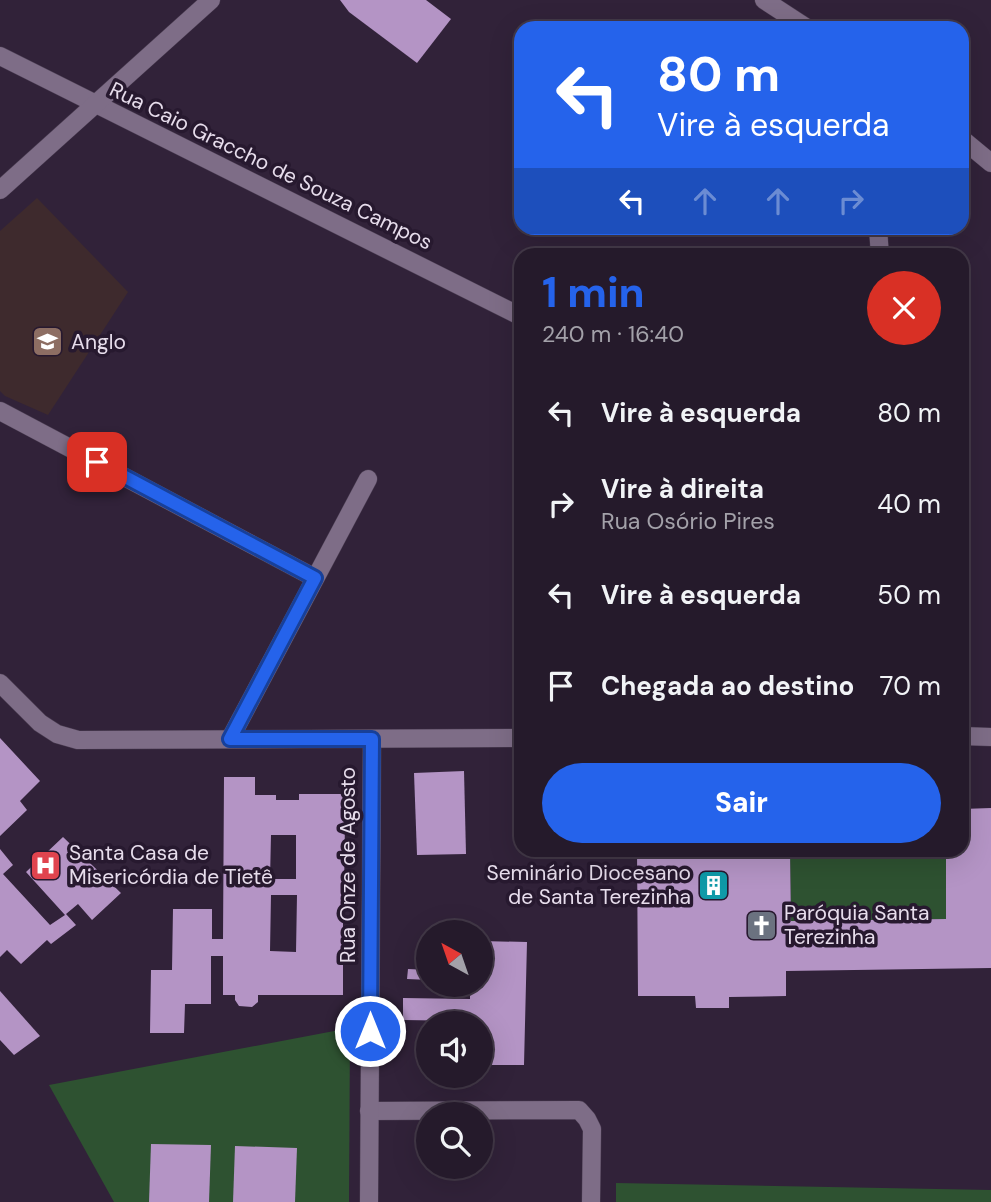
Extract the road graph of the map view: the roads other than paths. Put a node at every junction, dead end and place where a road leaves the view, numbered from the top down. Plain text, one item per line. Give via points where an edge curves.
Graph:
1 (211, 0) edge
2 (764, 0) edge
3 (796, 21) edge
4 (0, 56) edge
5 (95, 104) junction
6 (969, 145) edge
7 (991, 163) edge
8 (0, 190) edge
9 (514, 313) edge
10 (0, 411) edge
11 (368, 479) dead end
12 (315, 578) junction
13 (0, 683) edge
14 (969, 736) edge
15 (991, 737) edge
16 (514, 738) edge
17 (230, 739) junction
18 (372, 739) junction
19 (369, 1111) junction
20 (369, 1202) edge
21 (591, 1202) edge

1 - 5 street
2 - 3 street
4 - 5 street, Rua Caio Graccho de Souza Campos
5 - 8 street
5 - 9 street, Rua Caio Graccho de Souza Campos
6 - 7 street
10 - 12 street
11 - 12 street
12 - 17 street
13 - 17 street via 40,723 78,740
14 - 15 street
16 - 18 street
17 - 18 street
18 - 19 street, Rua Onze de Agosto
19 - 20 street, Rua Onze de Agosto
19 - 21 street via 579,1110 592,1129

